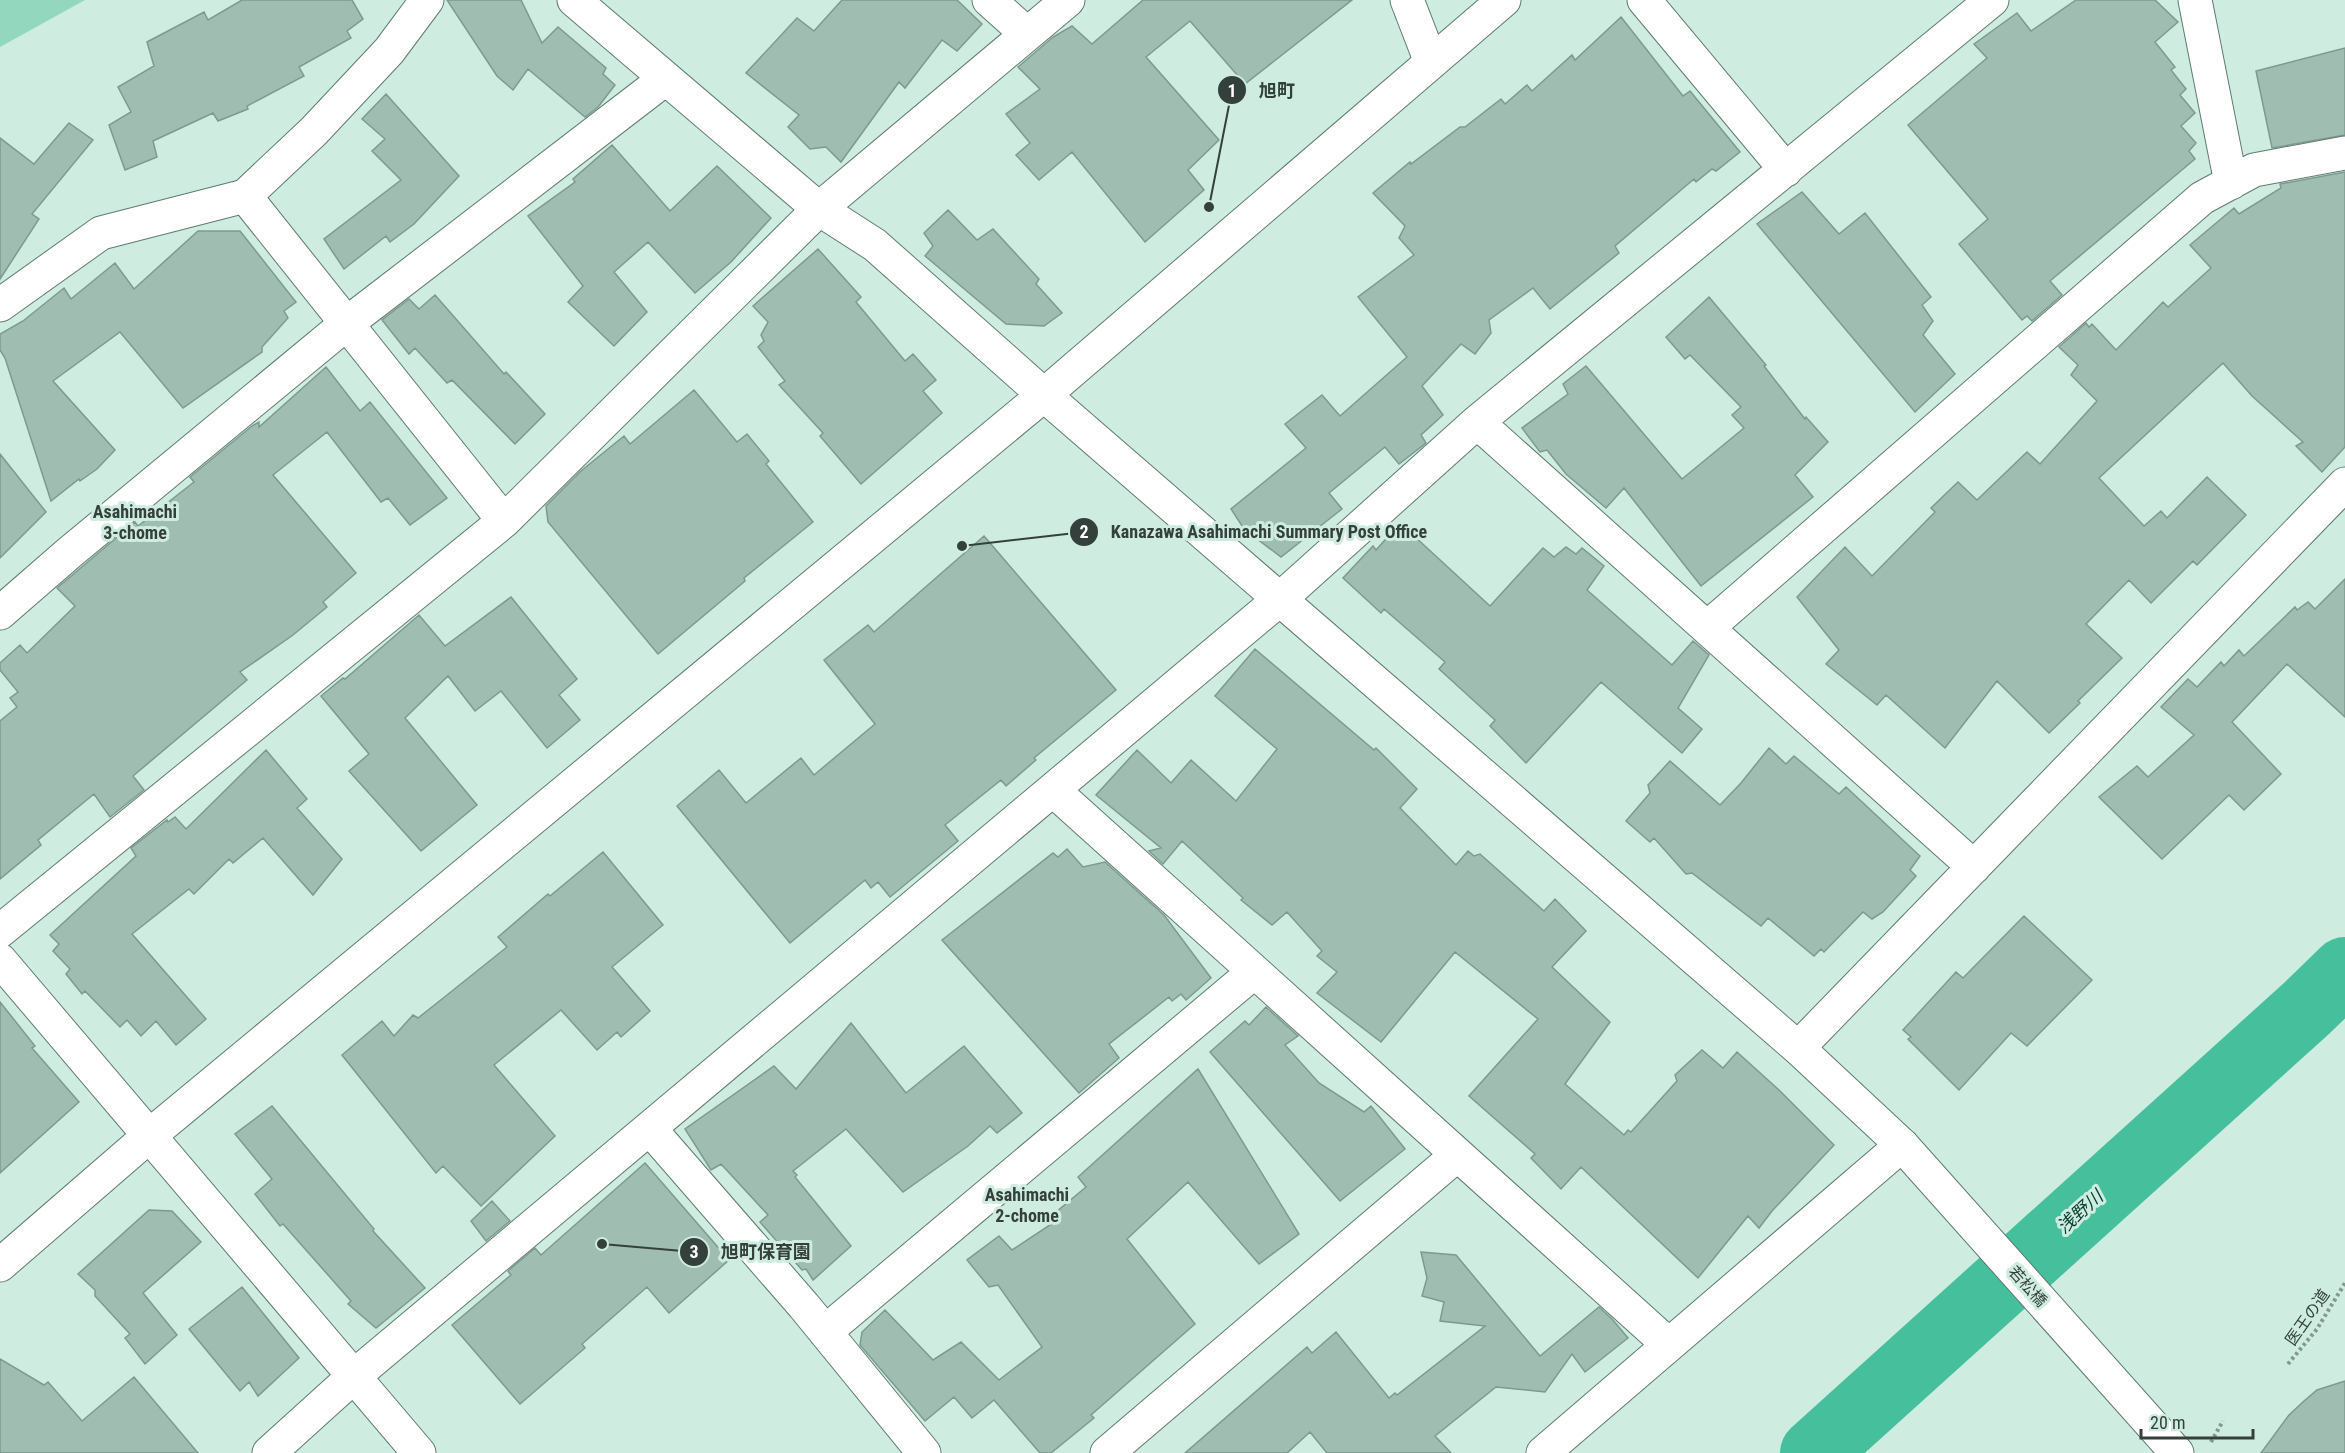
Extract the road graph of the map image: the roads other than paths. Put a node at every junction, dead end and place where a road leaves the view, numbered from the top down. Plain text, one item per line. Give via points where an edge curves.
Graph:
1 (427, 0) edge
2 (574, 0) edge
3 (989, 0) edge
4 (1068, 0) edge
5 (1407, 0) edge
6 (1504, 0) edge
7 (1644, 0) edge
8 (1992, 0) edge
9 (2195, 0) edge
10 (1028, 34) junction
11 (1431, 62) junction
12 (665, 79) junction
13 (2345, 153) edge
14 (1786, 170) junction
15 (2231, 183) junction
16 (245, 196) junction
17 (819, 209) junction
18 (0, 305) edge
19 (345, 324) junction
20 (1044, 395) junction
21 (1477, 422) junction
22 (2345, 484) edge
23 (504, 521) junction
24 (1280, 599) junction
25 (0, 613) edge
26 (1707, 628) junction
27 (1053, 790) junction
28 (1974, 867) junction
29 (0, 931) edge
30 (0, 960) edge
31 (1254, 972) junction
32 (1798, 1048) junction
33 (650, 1128) junction
34 (149, 1136) junction
35 (1902, 1146) junction
36 (1457, 1155) junction
37 (0, 1265) edge
38 (825, 1332) junction
39 (1669, 1345) junction
40 (353, 1377) junction
41 (2192, 1450) edge
42 (269, 1453) edge
43 (419, 1453) edge
44 (924, 1453) edge
45 (1107, 1453) edge
46 (1543, 1453) edge

1 - 16 street via 389,51 314,131
2 - 12 street, 若松橋
3 - 10 street
4 - 10 street
5 - 11 street
6 - 11 street
7 - 14 street
8 - 14 street
9 - 15 street
10 - 17 street
11 - 20 street
12 - 17 street, 若松橋
12 - 19 street
13 - 15 street via 2254,170
14 - 21 street
15 - 26 street via 2202,198
16 - 18 street via 101,233
16 - 19 street
17 - 20 street, 若松橋 via 875,245
17 - 23 street
19 - 23 street
19 - 25 street
20 - 24 street, 若松橋
20 - 34 street
21 - 24 street
21 - 26 street
22 - 28 street
23 - 29 street
24 - 27 street
24 - 32 street, 若松橋
26 - 28 street
27 - 31 street
27 - 33 street
28 - 32 street
30 - 34 street
31 - 36 street
31 - 38 street
32 - 35 street, 若松橋
33 - 38 street
33 - 40 street
34 - 37 street
34 - 40 street
35 - 39 street
35 - 41 street, 若松橋 via 2127,1397
36 - 39 street
36 - 45 street
38 - 44 street
39 - 46 street
40 - 42 street
40 - 43 street

